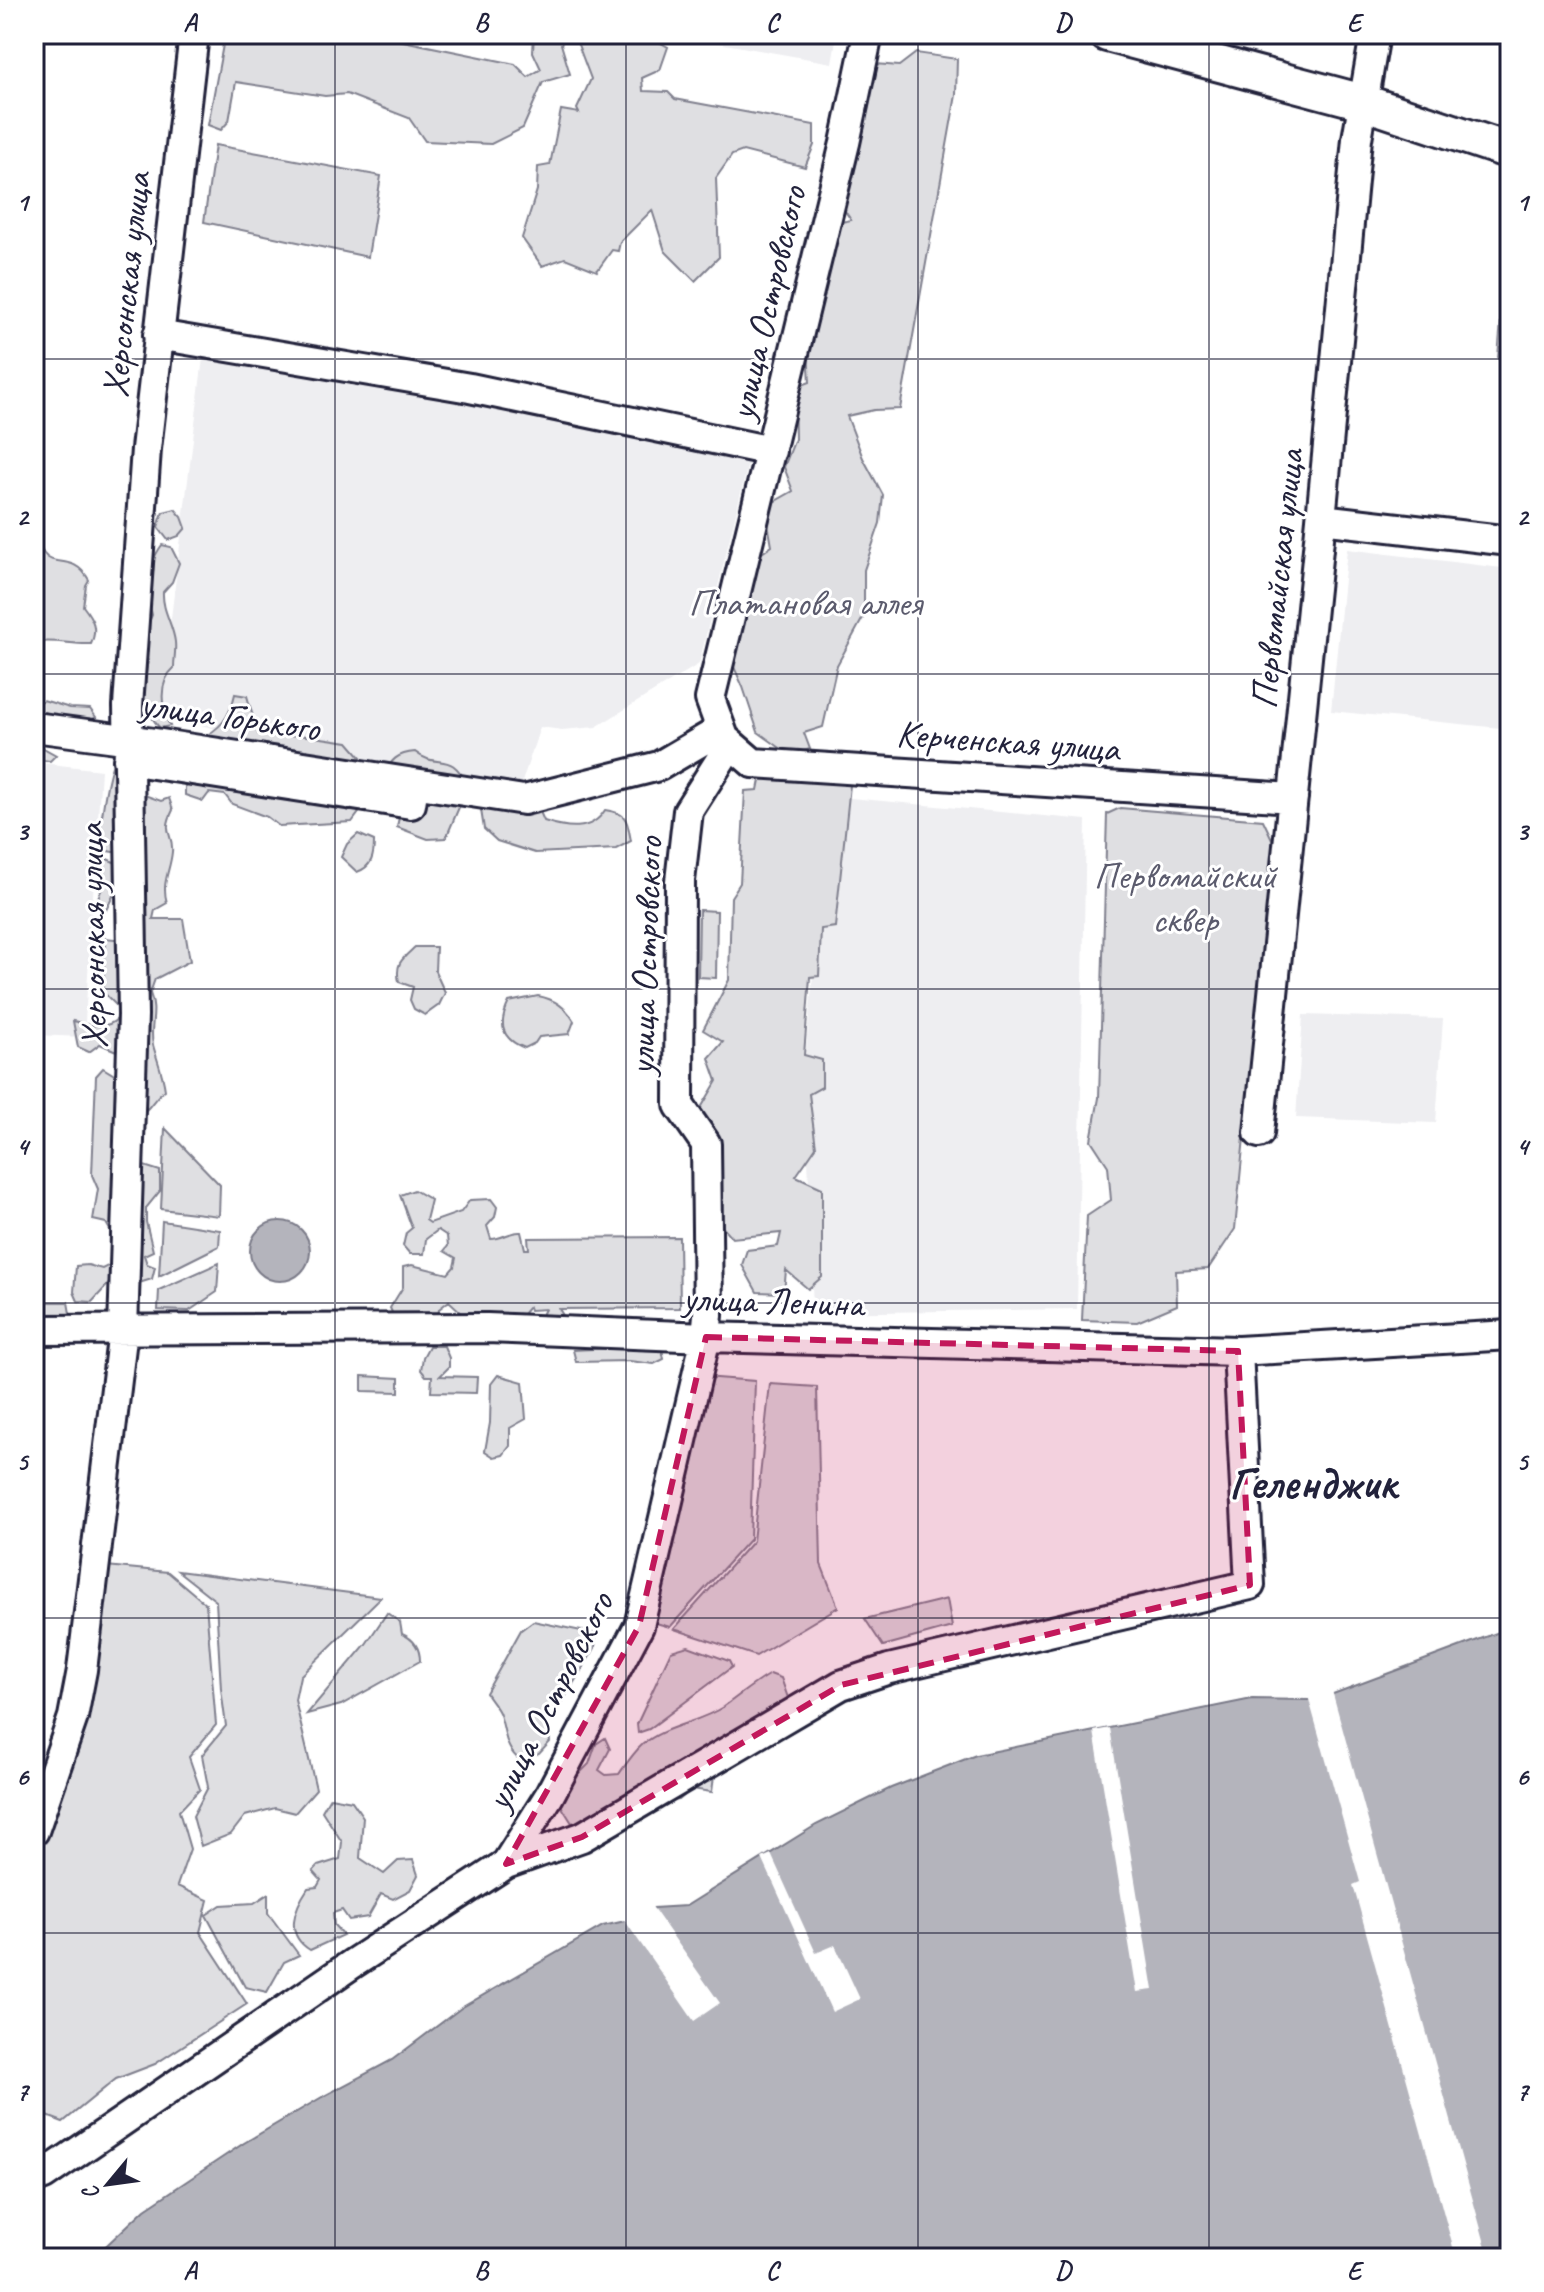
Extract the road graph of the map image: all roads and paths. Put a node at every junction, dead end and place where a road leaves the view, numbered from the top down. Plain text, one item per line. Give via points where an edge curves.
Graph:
1 (194, 34) edge
2 (868, 34) edge
3 (1107, 34) edge
4 (1375, 34) edge
5 (1363, 102) junction
6 (1510, 151) edge
7 (158, 335) junction
8 (771, 451) junction
9 (1321, 519) junction
10 (1510, 541) edge
11 (34, 727) edge
12 (727, 739) junction
13 (128, 750) junction
14 (1293, 798) junction
15 (1259, 1133) dead end
16 (34, 1330) edge
17 (123, 1330) junction
18 (1510, 1335) edge
19 (706, 1337) junction
20 (1238, 1351) junction
21 (34, 1831) edge
22 (506, 1864) junction
23 (34, 2179) edge

1 - 7 street, Херсонская улица
2 - 8 street, улица Островского
3 - 5 main road
4 - 5 street, Первомайская улица
5 - 6 main road
5 - 9 street, Первомайская улица
7 - 8 street via 470,388
7 - 13 street, Херсонская улица
8 - 12 street, улица Островского via 710,699
9 - 10 street
9 - 14 street, Первомайская улица
11 - 13 street, улица Горького
12 - 13 street, улица Горького via 717,732 659,766 524,800 336,770
12 - 14 street, Керченская улица via 753,763
12 - 19 street, улица Островского via 728,748 688,811 680,881 679,1105 706,1144
13 - 17 street, Херсонская улица via 133,1015
14 - 15 street, Первомайская улица
16 - 17 street, улица Ленина
17 - 19 street, улица Ленина via 487,1328
17 - 21 street, Херсонская улица via 82,1670 73,1717
18 - 20 street, улица Ленина
19 - 20 street, улица Ленина
19 - 22 street, улица Островского via 639,1626 549,1796
20 - 22 street via 1250,1585 889,1669 841,1685 582,1837
22 - 23 street

